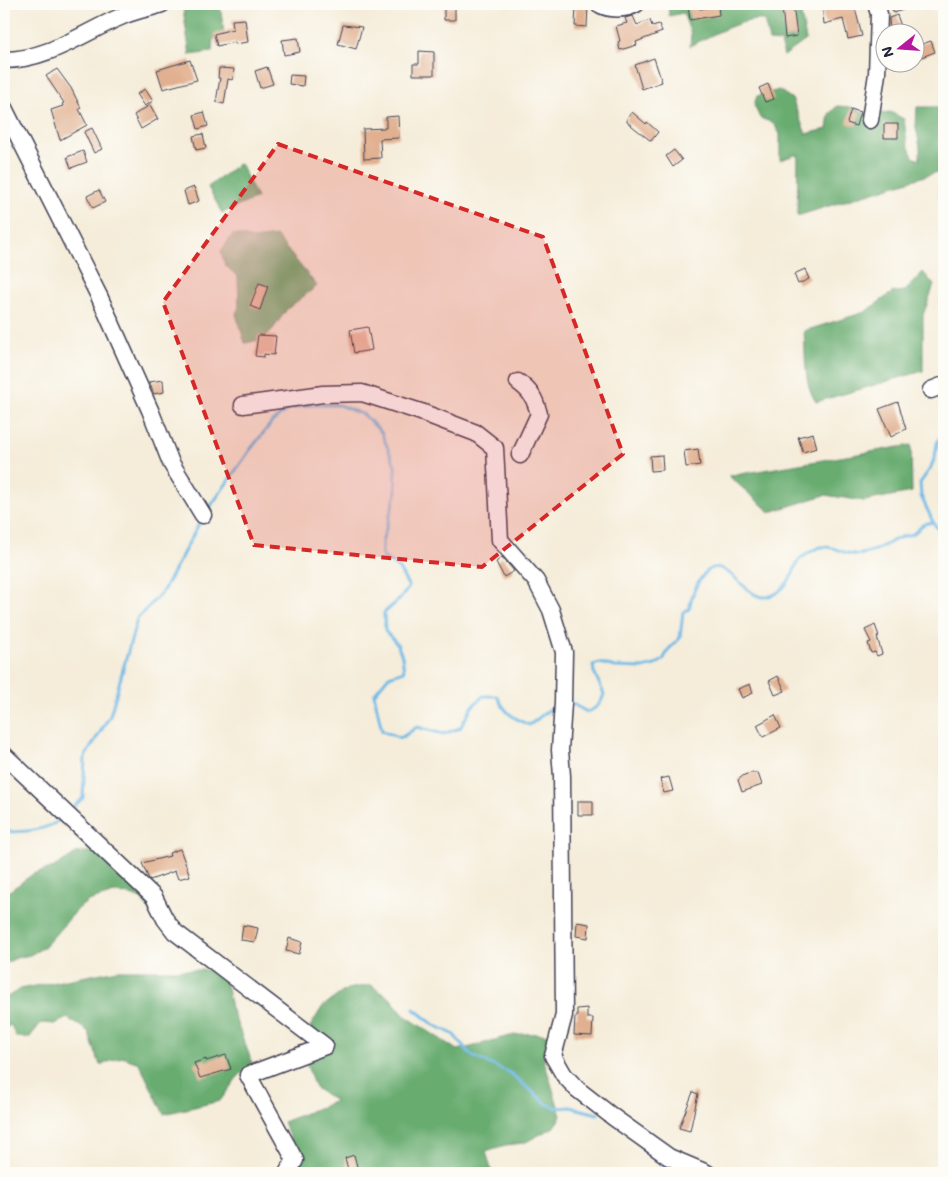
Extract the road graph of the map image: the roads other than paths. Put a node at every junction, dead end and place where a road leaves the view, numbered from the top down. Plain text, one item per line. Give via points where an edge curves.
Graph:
1 (162, 4) edge
2 (599, 4) edge
3 (636, 4) edge
4 (876, 4) edge
5 (4, 60) edge
6 (4, 108) edge
7 (870, 120) dead end
8 (518, 382) dead end
9 (243, 405) dead end
10 (520, 455) dead end
11 (203, 515) dead end
12 (4, 755) edge
13 (287, 1173) edge
14 (707, 1173) edge

1 - 5 street via 126,14 38,56
2 - 3 street via 612,9
4 - 7 street via 879,14 877,74
6 - 11 street via 99,296 171,463
8 - 10 street via 529,390 540,414
9 - 14 street via 323,394 362,393 476,433 495,448 500,540 536,581 551,610 564,652 560,750 564,1015 553,1056 577,1089 612,1117 669,1157
12 - 13 street via 154,897 175,932 325,1046 248,1076 295,1160

